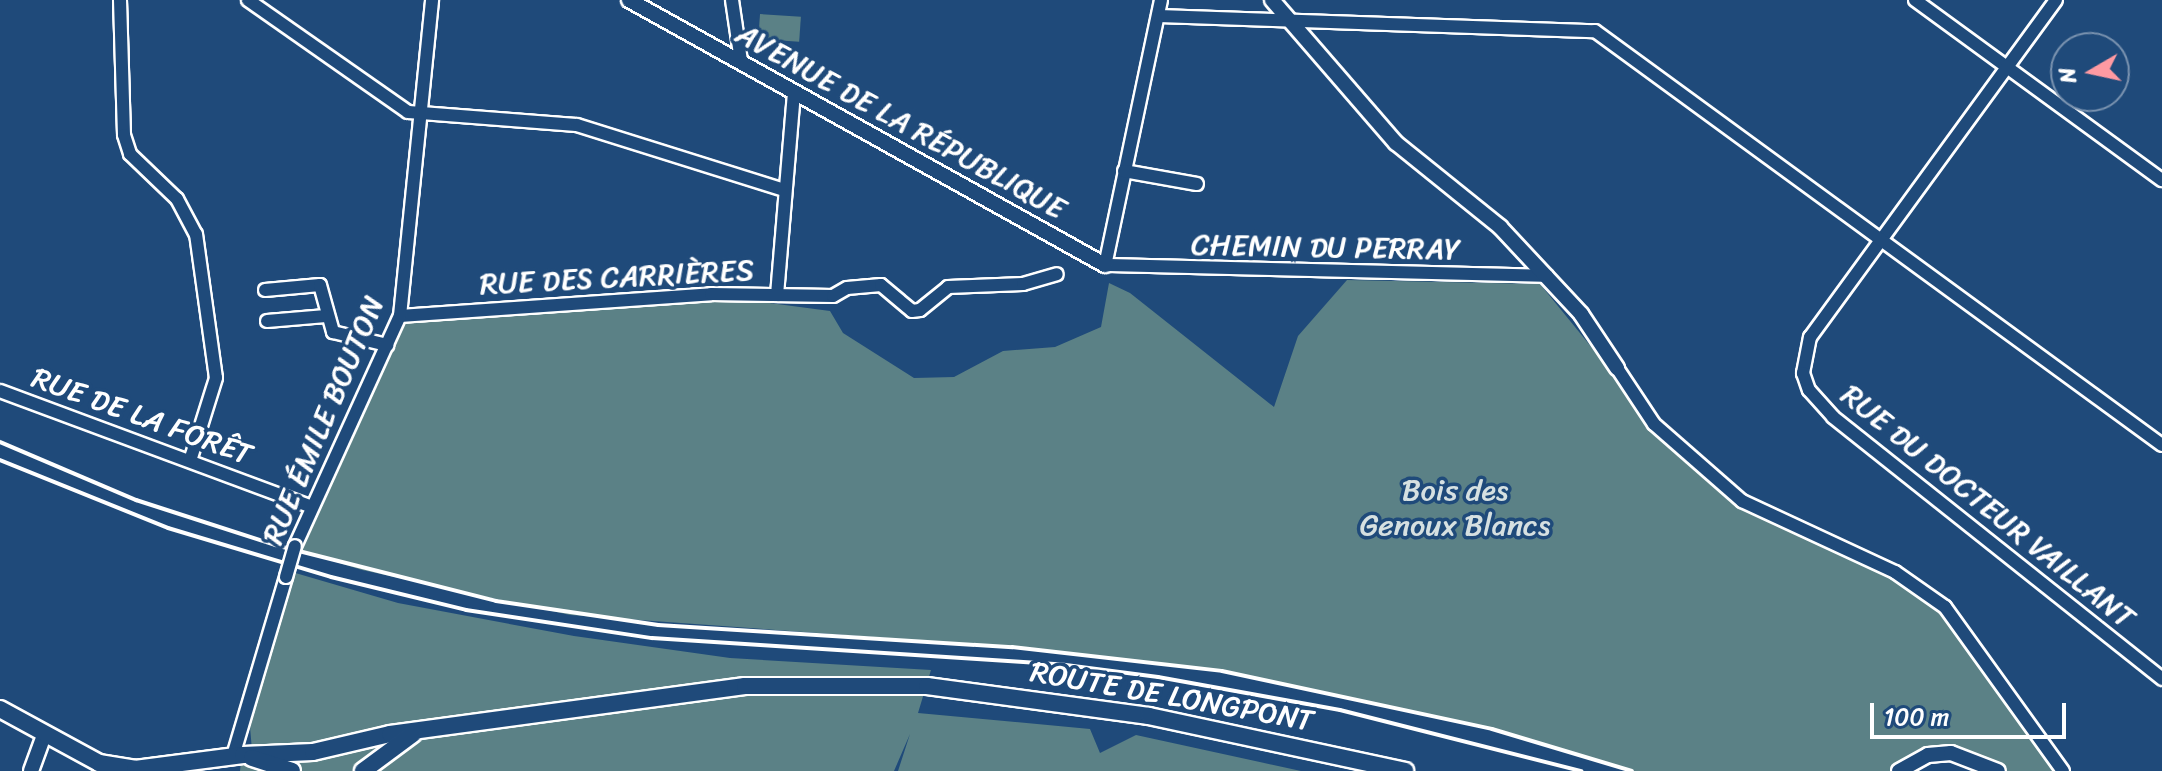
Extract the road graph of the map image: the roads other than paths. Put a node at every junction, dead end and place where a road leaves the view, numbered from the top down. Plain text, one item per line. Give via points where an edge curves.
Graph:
1 (120, 0) edge
2 (248, 0) edge
3 (432, 0) edge
4 (629, 0) edge
5 (732, 0) edge
6 (1161, 0) edge
7 (1272, 0) edge
8 (1915, 0) edge
9 (2056, 0) edge
10 (1158, 16) junction
11 (1285, 20) junction
12 (741, 61) junction
13 (2007, 67) junction
14 (794, 93) junction
15 (422, 116) junction
16 (1124, 171) junction
17 (2162, 180) edge
18 (1197, 184) dead end
19 (784, 190) junction
20 (1881, 241) junction
21 (1105, 265) junction
22 (1057, 274) dead end
23 (1547, 276) junction
24 (265, 290) dead end
25 (777, 295) junction
26 (326, 316) junction
27 (400, 316) junction
28 (267, 321) dead end
29 (387, 345) junction
30 (1617, 368) joint
31 (0, 391) edge
32 (2162, 445) edge
33 (190, 461) junction
34 (310, 506) junction
35 (2162, 679) edge
36 (0, 709) edge
37 (429, 728) junction
38 (44, 735) junction
39 (345, 746) junction
40 (238, 756) junction
41 (363, 770) edge
42 (31, 771) edge
43 (292, 771) edge
44 (1405, 771) edge
45 (1899, 771) edge
46 (1998, 771) edge
47 (2063, 771) edge

1 - 33 street via 124,135 130,154 177,199 196,234 216,378
2 - 15 street via 395,106
3 - 15 street, RUE ÉMILE BOUTON
4 - 12 street, AVENUE DE LA RÉPUBLIQUE
5 - 12 street
6 - 10 street
7 - 11 street
8 - 13 street
9 - 13 street, RUE DU DOCTEUR VAILLANT
10 - 11 street
10 - 16 street
11 - 20 street via 1595,31
11 - 23 street via 1396,143 1500,227
12 - 14 street, AVENUE DE LA RÉPUBLIQUE
13 - 17 street
13 - 20 street, RUE DU DOCTEUR VAILLANT
14 - 19 street, RUE DES CARRIÈRES
14 - 21 street, AVENUE DE LA RÉPUBLIQUE
15 - 19 street via 495,116 577,125
15 - 27 street, RUE ÉMILE BOUTON
16 - 18 street
16 - 21 street
19 - 25 street, RUE DES CARRIÈRES
20 - 32 street
20 - 35 street, RUE DU DOCTEUR VAILLANT via 1810,337 1803,362 1809,390 1833,417
21 - 23 street, CHEMIN DU PERRAY
22 - 25 street via 1023,284 948,287 912,311 881,285 847,288 833,296
23 - 30 street via 1581,314
24 - 26 street via 320,285
25 - 27 street, RUE DES CARRIÈRES via 711,294
26 - 28 street
26 - 29 street via 341,336
27 - 29 street, RUE ÉMILE BOUTON
29 - 34 street, RUE ÉMILE BOUTON
30 - 47 street via 1654,424 1750,507 1895,572 1945,607
31 - 33 street, RUE DE LA FORÊT
33 - 34 street, RUE DE LA FORÊT
34 - 40 street, RUE ÉMILE BOUTON, bridge
36 - 38 main road
37 - 39 main road
37 - 41 main road via 396,743
37 - 44 main road, ROUTE DE LONGPONT via 745,686 927,686 1149,716
38 - 40 main road via 118,768
38 - 42 street
39 - 40 main road
39 - 41 main road
40 - 43 main road
45 - 46 street via 1928,755 1951,753

